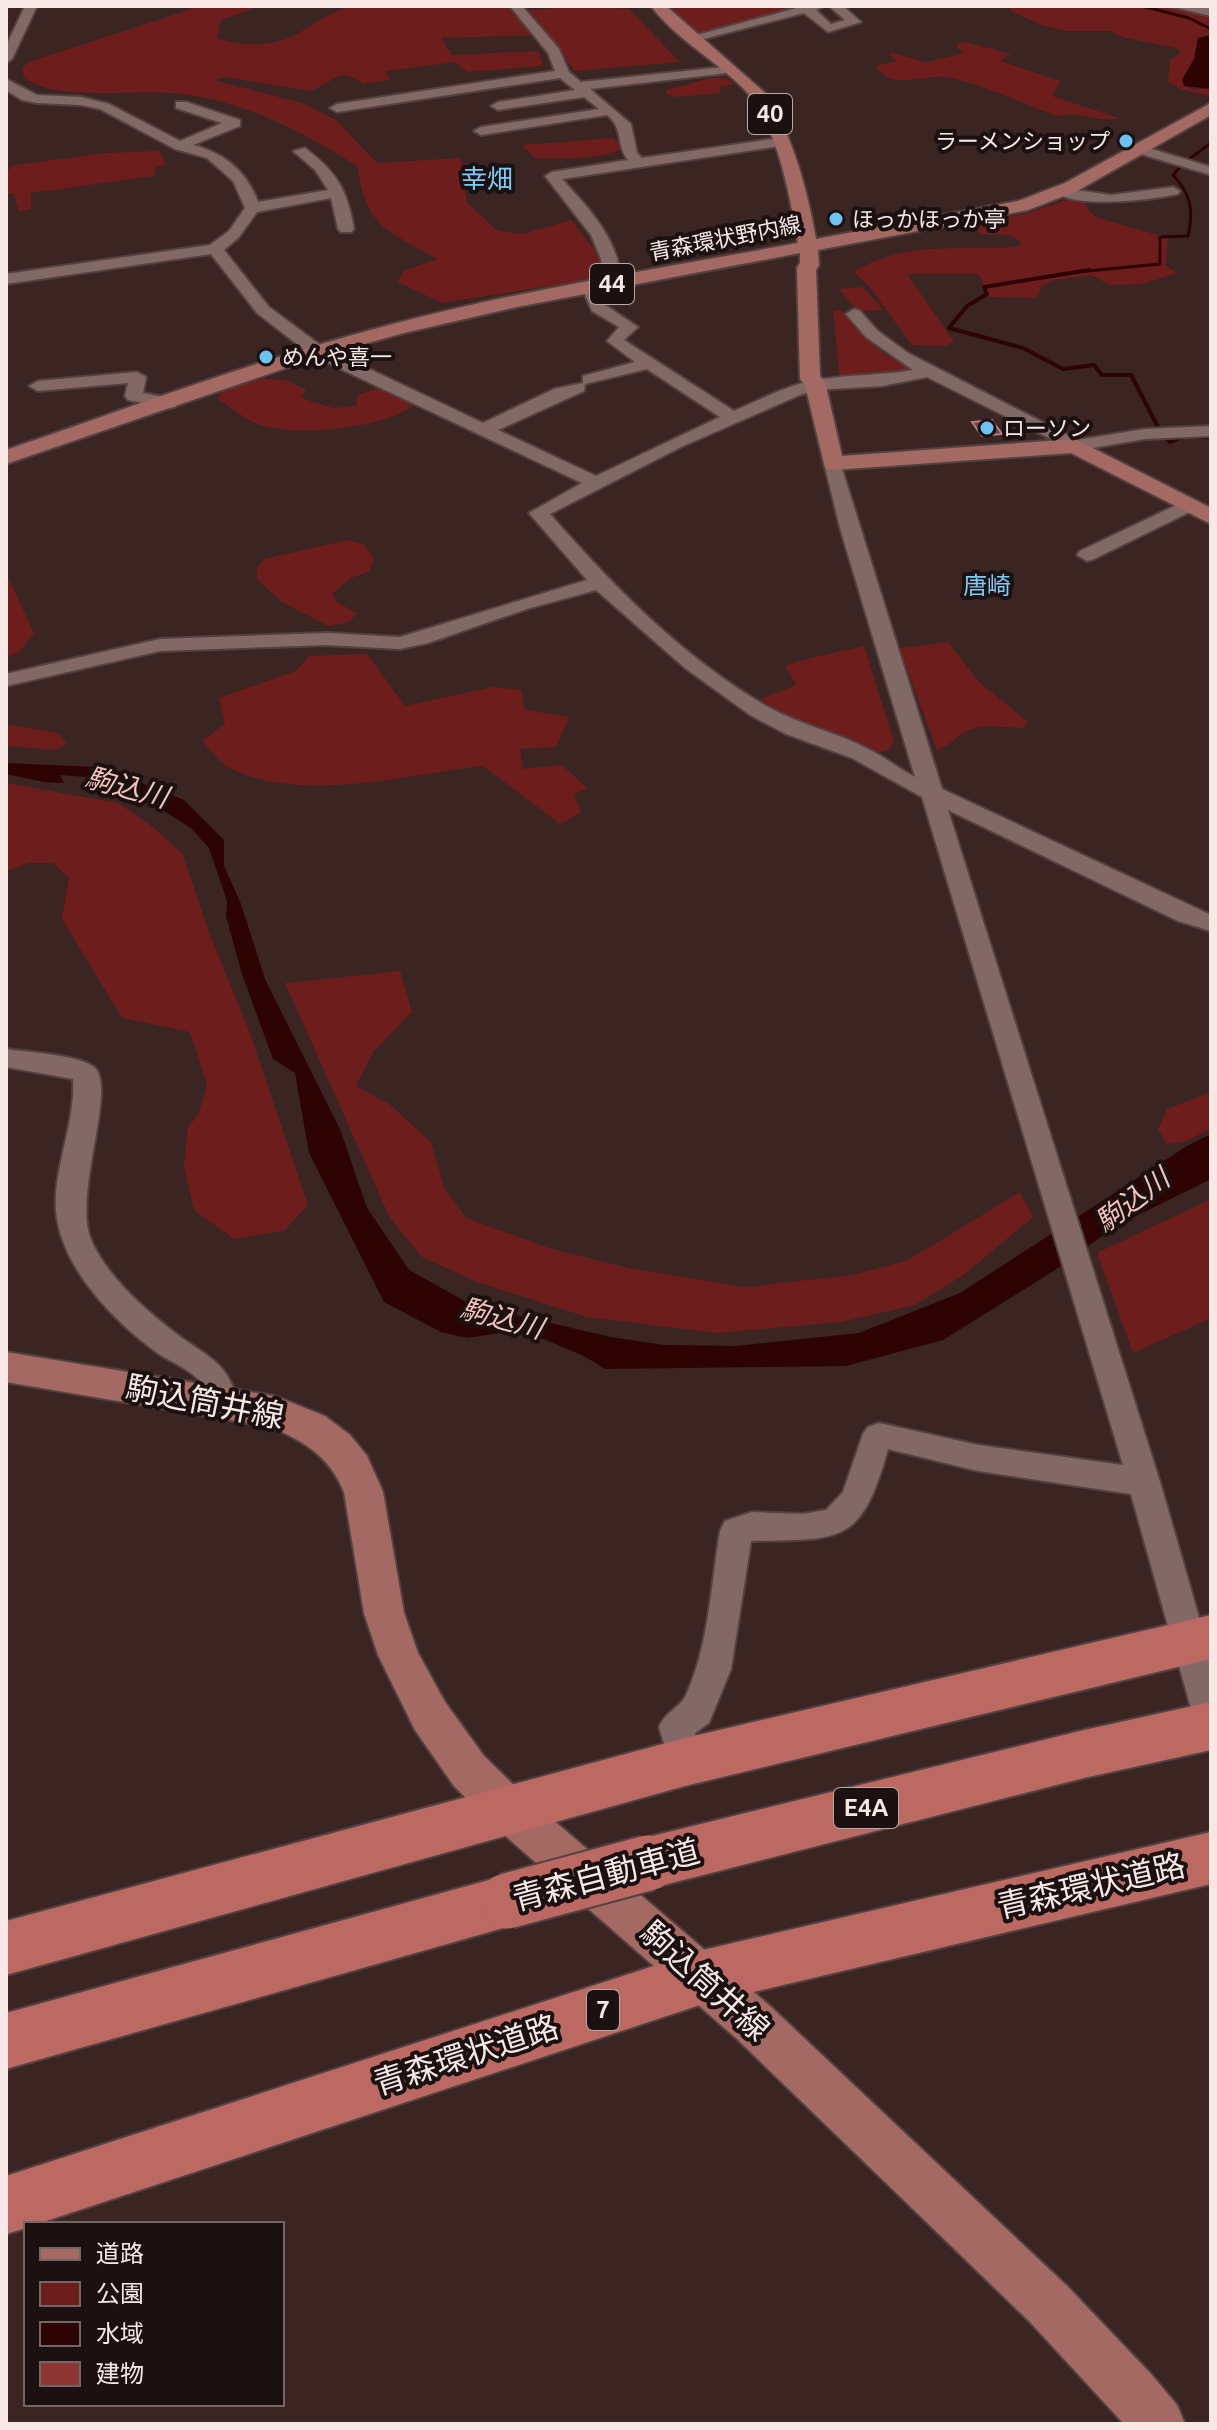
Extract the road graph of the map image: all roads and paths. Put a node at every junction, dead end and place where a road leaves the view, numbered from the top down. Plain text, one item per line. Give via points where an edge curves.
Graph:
1 (31, 6) edge
2 (516, 6) edge
3 (658, 6) edge
4 (835, 6) edge
5 (1175, 6) edge
6 (813, 8) edge
7 (1211, 12) edge
8 (692, 38) junction
9 (6, 59) edge
10 (728, 69) junction
11 (563, 74) junction
12 (6, 83) edge
13 (583, 89) junction
14 (181, 105) dead end
15 (498, 106) dead end
16 (337, 108) dead end
17 (1211, 108) edge
18 (609, 111) junction
19 (481, 131) dead end
20 (780, 142) junction
21 (180, 146) junction
22 (1139, 149) junction
23 (300, 151) dead end
24 (1204, 155) dead end
25 (638, 162) junction
26 (1190, 165) junction
27 (1210, 171) edge
28 (1173, 191) dead end
29 (339, 192) junction
30 (1062, 192) junction
31 (252, 208) junction
32 (346, 229) dead end
33 (215, 249) junction
34 (810, 256) junction
35 (6, 279) edge
36 (611, 284) junction
37 (590, 288) junction
38 (854, 314) dead end
39 (317, 351) junction
40 (649, 363) junction
41 (931, 371) junction
42 (815, 384) junction
43 (38, 386) dead end
44 (169, 403) junction
45 (731, 416) junction
46 (485, 429) junction
47 (1211, 431) edge
48 (1075, 446) junction
49 (6, 457) edge
50 (833, 463) junction
51 (597, 484) junction
52 (1189, 505) junction
53 (1211, 517) edge
54 (1087, 555) dead end
55 (600, 583) junction
56 (6, 680) edge
57 (930, 790) junction
58 (1211, 923) edge
59 (6, 1058) edge
60 (6, 1367) edge
61 (223, 1401) junction
62 (1144, 1482) junction
63 (1200, 1640) edge
64 (1211, 1719) edge
65 (1211, 1726) edge
66 (685, 1762) junction
67 (508, 1809) junction
68 (1211, 1858) edge
69 (6, 1948) edge
70 (703, 1977) junction
71 (6, 2041) edge
72 (6, 2205) edge
73 (1158, 2424) edge

1 - 9 street
2 - 11 street via 554,52
3 - 8 main road, 40
4 - 6 street via 855,22 828,28
5 - 7 street
6 - 8 street
8 - 10 main road, 40
10 - 13 street
10 - 20 main road, 40 via 767,107
11 - 13 street
11 - 16 street
12 - 21 street via 22,97 108,107
13 - 15 street
13 - 18 street
14 - 21 street via 235,123
17 - 22 main road, 青森環状野内線 / 44
18 - 19 street
18 - 25 street via 626,127 630,154
20 - 25 street
20 - 34 main road, 40
21 - 31 street via 211,155 229,170 250,195
22 - 26 street
22 - 30 main road, 青森環状野内線 / 44
23 - 29 street via 320,165
24 - 26 street
25 - 36 street via 552,176 596,226 611,264
26 - 27 street
28 - 30 street via 1111,199
29 - 31 street
29 - 32 street
30 - 34 main road, 青森環状野内線 / 44
31 - 33 street via 234,234
33 - 35 street
33 - 39 street via 263,310
34 - 36 main road, 青森環状野内線 / 44
34 - 42 main road, 40 via 806,308 810,379
36 - 37 main road, 青森環状野内線 / 44
37 - 39 main road, 青森環状野内線 / 44 via 422,322
37 - 40 street via 598,308 630,327 615,341
38 - 41 street via 885,345
39 - 44 main road, 青森環状野内線 / 44
39 - 46 street
40 - 45 street
40 - 46 street via 584,383
41 - 42 street via 876,382
41 - 48 street
42 - 45 street
42 - 50 main road, 40
43 - 44 street via 137,377 134,396
44 - 49 main road, 青森環状野内線 / 44
45 - 51 street
46 - 51 street
47 - 48 street via 1145,434
48 - 50 main road
48 - 52 main road
50 - 57 street
51 - 55 street via 538,513
52 - 53 main road
52 - 54 street
55 - 56 street via 400,643 327,639 160,645
55 - 57 street via 651,631 758,710 860,753
57 - 58 street
57 - 62 street
59 - 61 street via 86,1075 89,1092 73,1179 74,1234 116,1295 160,1338 215,1379
60 - 61 main road, 駒込筒井線
61 - 67 main road, 駒込筒井線 via 294,1418 332,1441 356,1466 385,1615 407,1676 469,1771
62 - 63 street
62 - 66 street via 978,1458 879,1436 858,1496 830,1526 751,1524 736,1531 714,1669 697,1711 676,1727
63 - 64 street
63 - 66 highway
65 - 71 highway, 青森自動車道 / E4A, bridge via 648,1863
66 - 67 highway
67 - 69 highway
67 - 70 main road, 駒込筒井線
68 - 70 highway, 青森環状道路 / 7
70 - 72 highway, 青森環状道路 / 7
70 - 73 main road, 駒込筒井線 via 1089,2344

